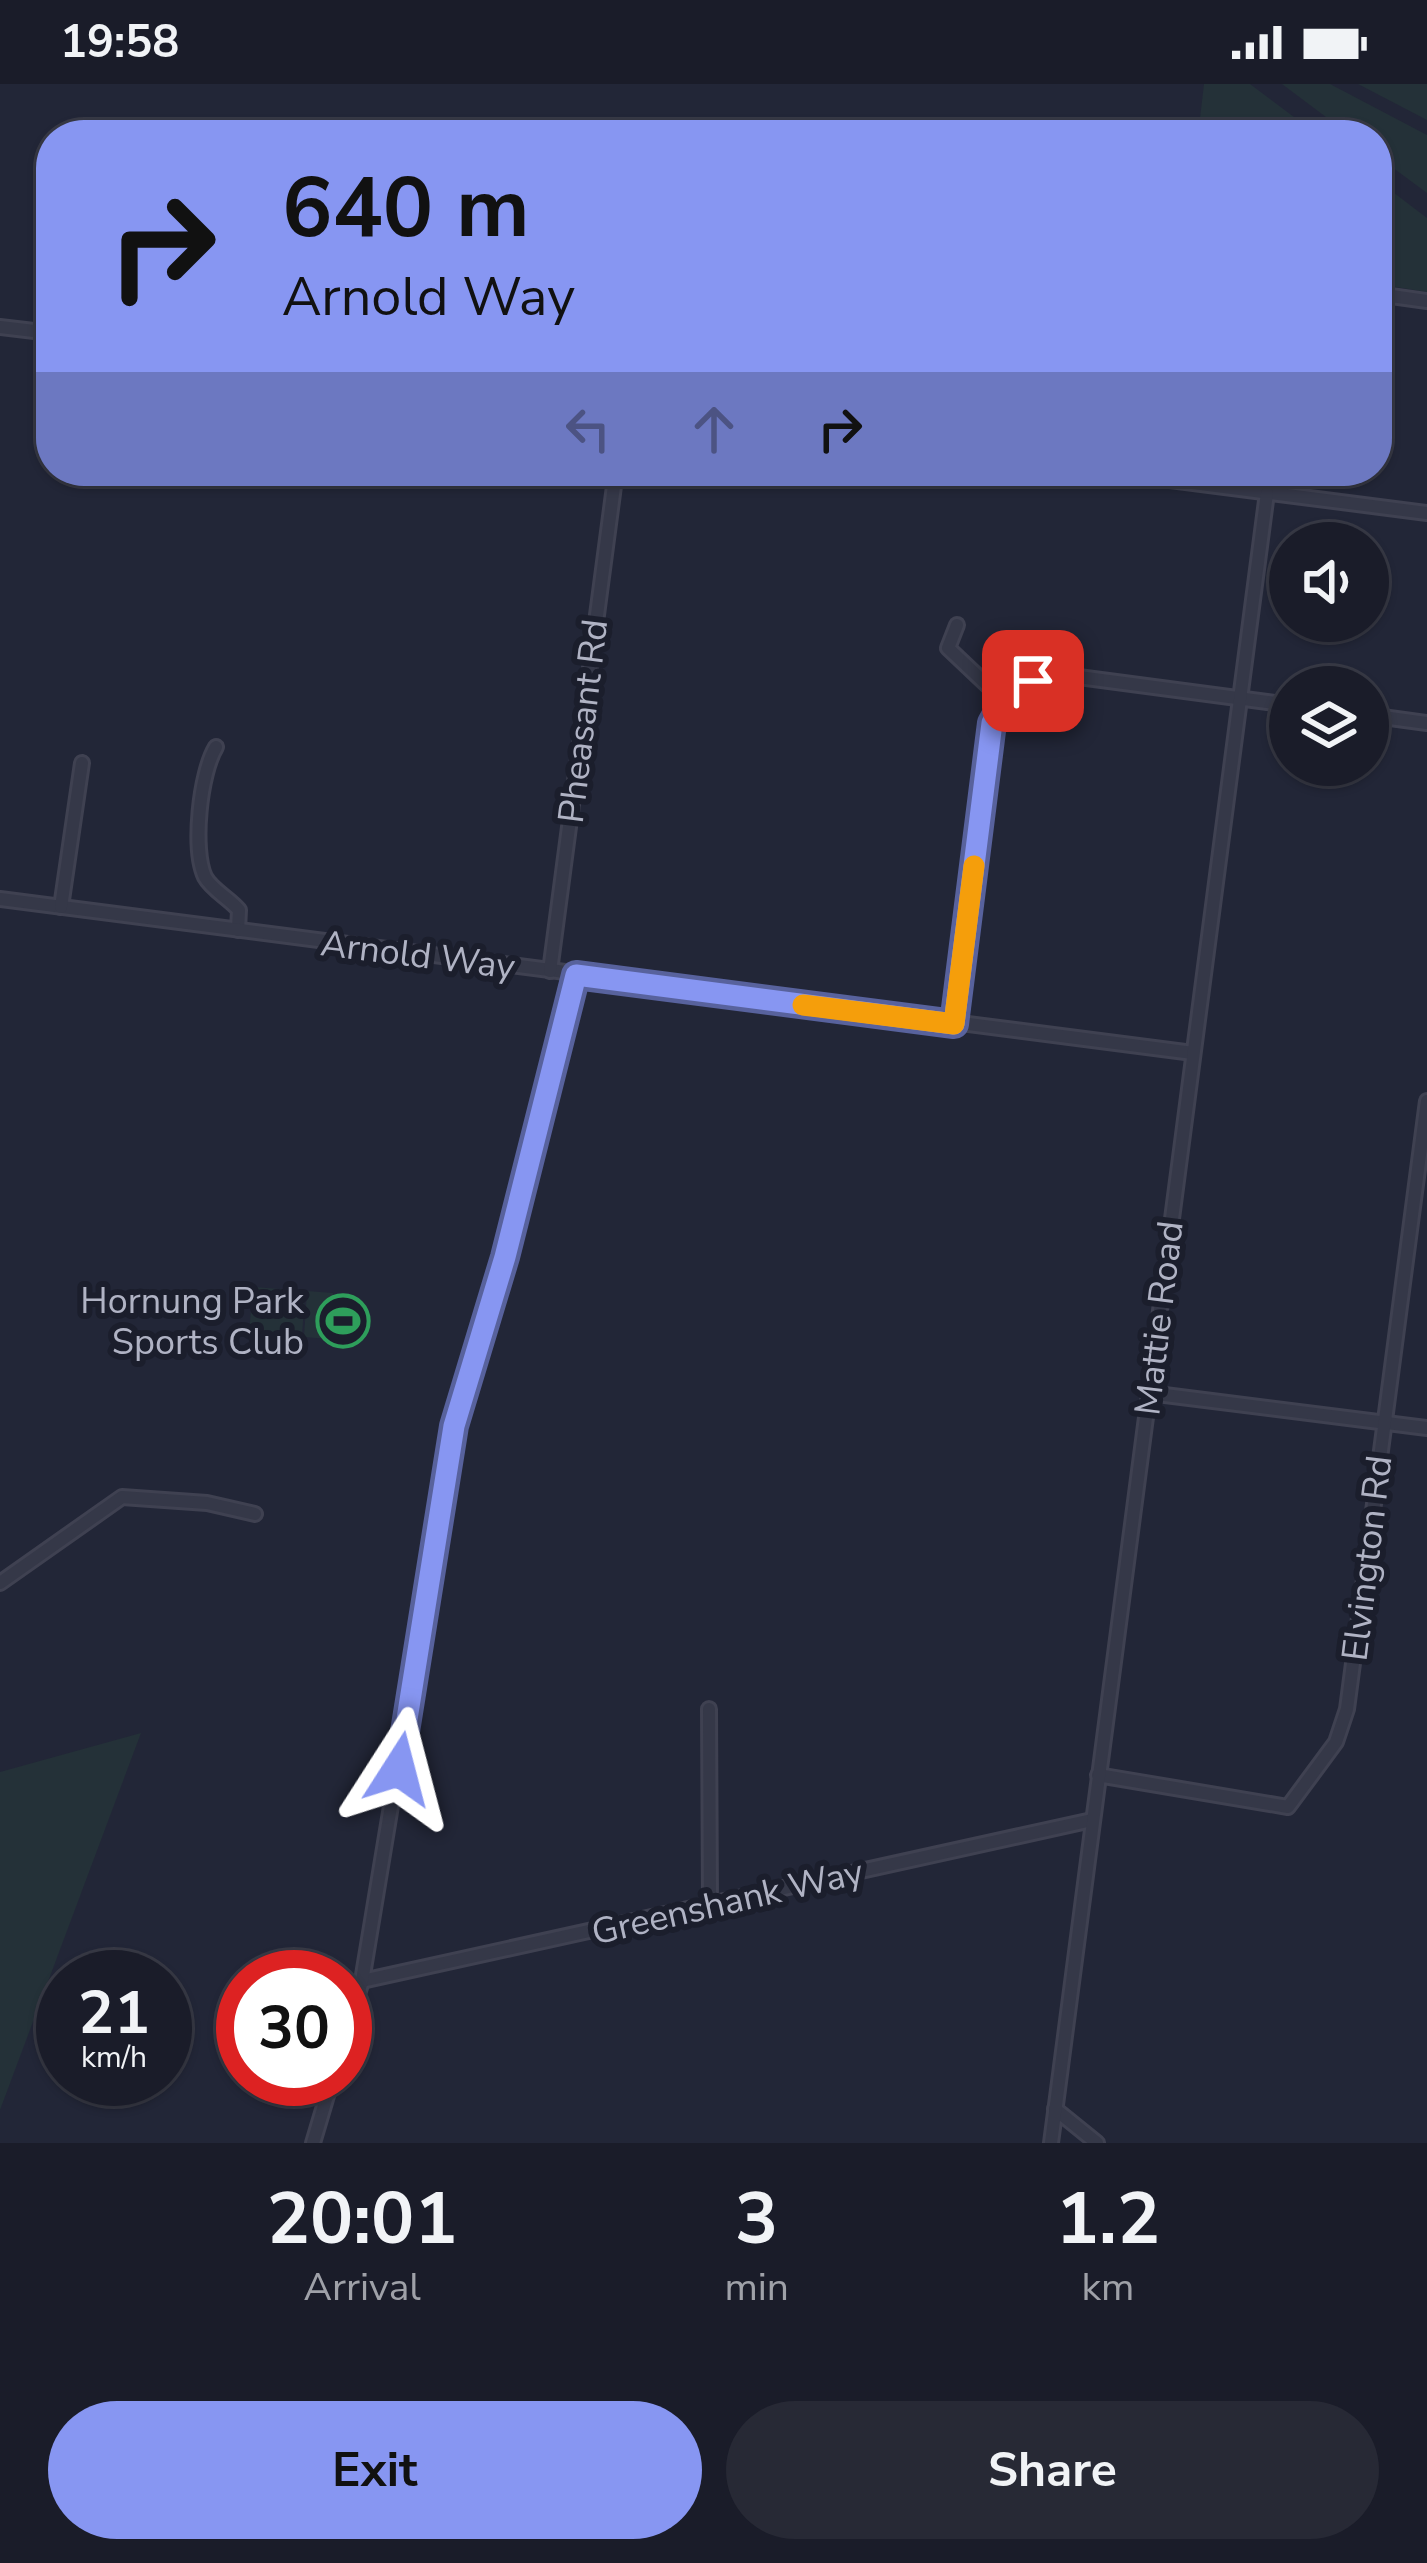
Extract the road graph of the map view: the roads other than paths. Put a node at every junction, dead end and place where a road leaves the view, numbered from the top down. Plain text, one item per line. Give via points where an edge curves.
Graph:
1 (1392, 296) edge
2 (1427, 301) edge
3 (0, 326) edge
4 (36, 331) edge
5 (614, 486) edge
6 (1214, 486) edge
7 (1267, 493) junction
8 (1427, 513) edge
9 (957, 625) dead end
10 (1239, 698) junction
11 (1004, 700) junction
12 (1269, 702) edge
13 (1389, 718) edge
14 (1427, 723) edge
15 (216, 747) dead end
16 (82, 763) dead end
17 (0, 899) edge
18 (61, 907) junction
19 (238, 930) junction
20 (550, 971) junction
21 (576, 975) junction
22 (954, 1024) junction
23 (1193, 1053) junction
24 (1427, 1101) edge
25 (1149, 1393) junction
26 (1382, 1422) junction
27 (1427, 1428) edge
28 (255, 1514) dead end
29 (0, 1583) edge
30 (709, 1709) dead end
31 (1098, 1775) junction
32 (1092, 1820) junction
33 (710, 1904) junction
34 (367, 1950) edge
35 (372, 1979) edge
36 (324, 2106) edge
37 (1055, 2109) junction
38 (313, 2143) edge
39 (1051, 2143) edge
40 (1097, 2143) edge

1 - 2 street
3 - 4 street
5 - 20 street, Pheasant Rd
6 - 7 street
7 - 8 street
7 - 10 street, Mattie Road
9 - 11 street via 948,648
10 - 11 street via 1056,674
10 - 12 street
10 - 23 street, Mattie Road
11 - 22 street via 992,723
13 - 14 street
15 - 19 street via 204,785 203,872 239,910
16 - 18 street
17 - 18 street, Arnold Way
18 - 19 street, Arnold Way
19 - 20 street, Arnold Way
20 - 21 street, Arnold Way
21 - 22 street, Arnold Way
21 - 34 street via 451,1440
22 - 23 street, Arnold Way
23 - 25 street, Mattie Road
24 - 26 street, Elvington Rd
25 - 26 street
25 - 31 street, Mattie Road
26 - 27 street
26 - 31 street, Elvington Rd via 1347,1709 1336,1742 1288,1807
28 - 29 street via 122,1497
30 - 33 street
31 - 32 street, Mattie Road
32 - 33 street, Greenshank Way
32 - 37 street, Mattie Road
33 - 35 street, Greenshank Way
36 - 38 street
37 - 39 street, Mattie Road
37 - 40 street

